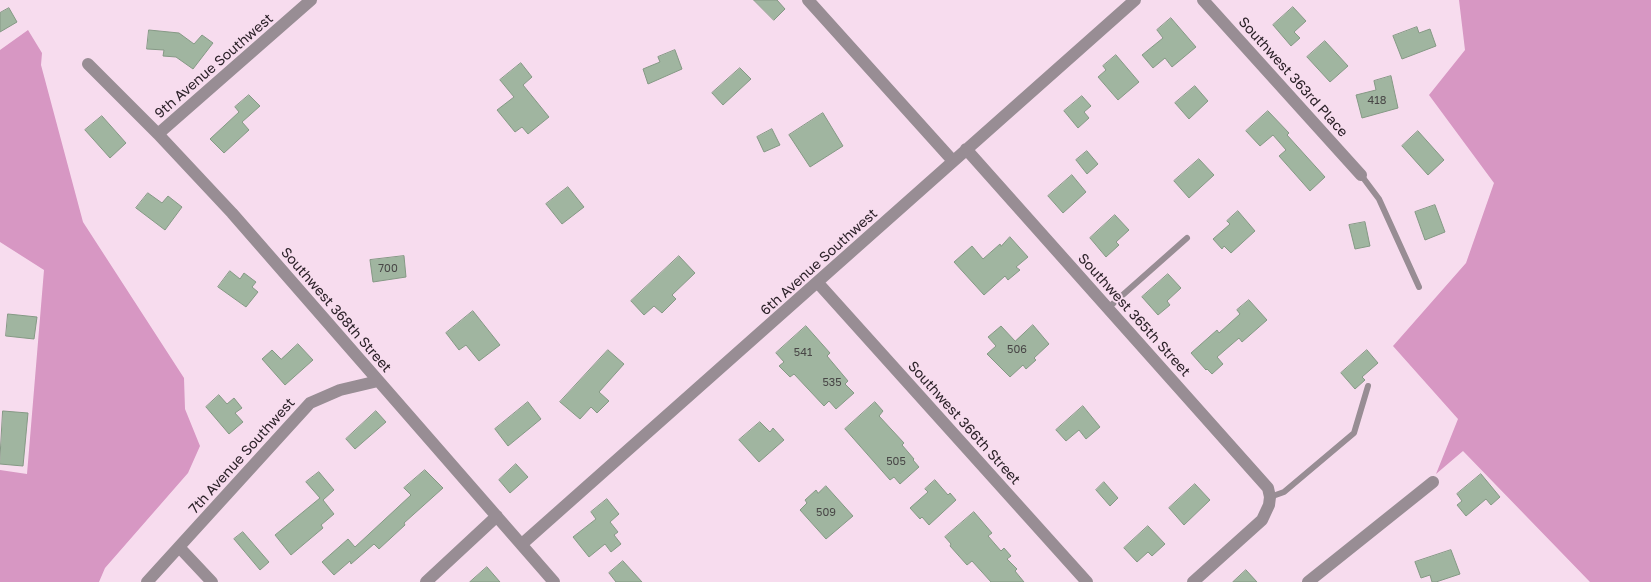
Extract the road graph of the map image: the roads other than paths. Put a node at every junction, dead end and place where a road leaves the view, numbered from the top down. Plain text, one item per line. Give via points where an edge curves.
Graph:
1 (312, 0) edge
2 (808, 0) edge
3 (1135, 0) edge
4 (1204, 0) edge
5 (88, 64) dead end
6 (158, 134) junction
7 (966, 149) junction
8 (953, 161) junction
9 (1361, 175) joint
10 (1186, 238) dead end
11 (818, 283) junction
12 (1419, 287) dead end
13 (1108, 308) junction
14 (378, 381) junction
15 (1368, 386) dead end
16 (1433, 482) dead end
17 (1269, 501) junction
18 (497, 516) junction
19 (522, 544) junction
20 (179, 547) junction
21 (147, 582) edge
22 (212, 582) edge
23 (426, 582) edge
24 (554, 582) edge
25 (1087, 582) edge
26 (1193, 582) edge
27 (1308, 582) edge

1 - 6 street, 9th Avenue Southwest
2 - 8 street
3 - 7 street, 6th Avenue Southwest
4 - 9 street, Southwest 363rd Place
5 - 6 street, Southwest 368th Street
6 - 14 street, Southwest 368th Street via 232,213
7 - 8 street, 6th Avenue Southwest
7 - 13 street, Southwest 365th Street
8 - 11 street, 6th Avenue Southwest
9 - 12 lane via 1378,199
10 - 13 lane
11 - 19 street, 6th Avenue Southwest
11 - 25 street, Southwest 366th Street
13 - 17 street, Southwest 365th Street via 1268,488
14 - 18 street, Southwest 368th Street
14 - 20 street, 7th Avenue Southwest via 340,390 310,403
15 - 17 lane via 1354,434
16 - 27 street
17 - 26 street via 1262,520
18 - 19 street, Southwest 368th Street
18 - 23 street
19 - 24 street, Southwest 368th Street
20 - 21 street, 7th Avenue Southwest
20 - 22 street

